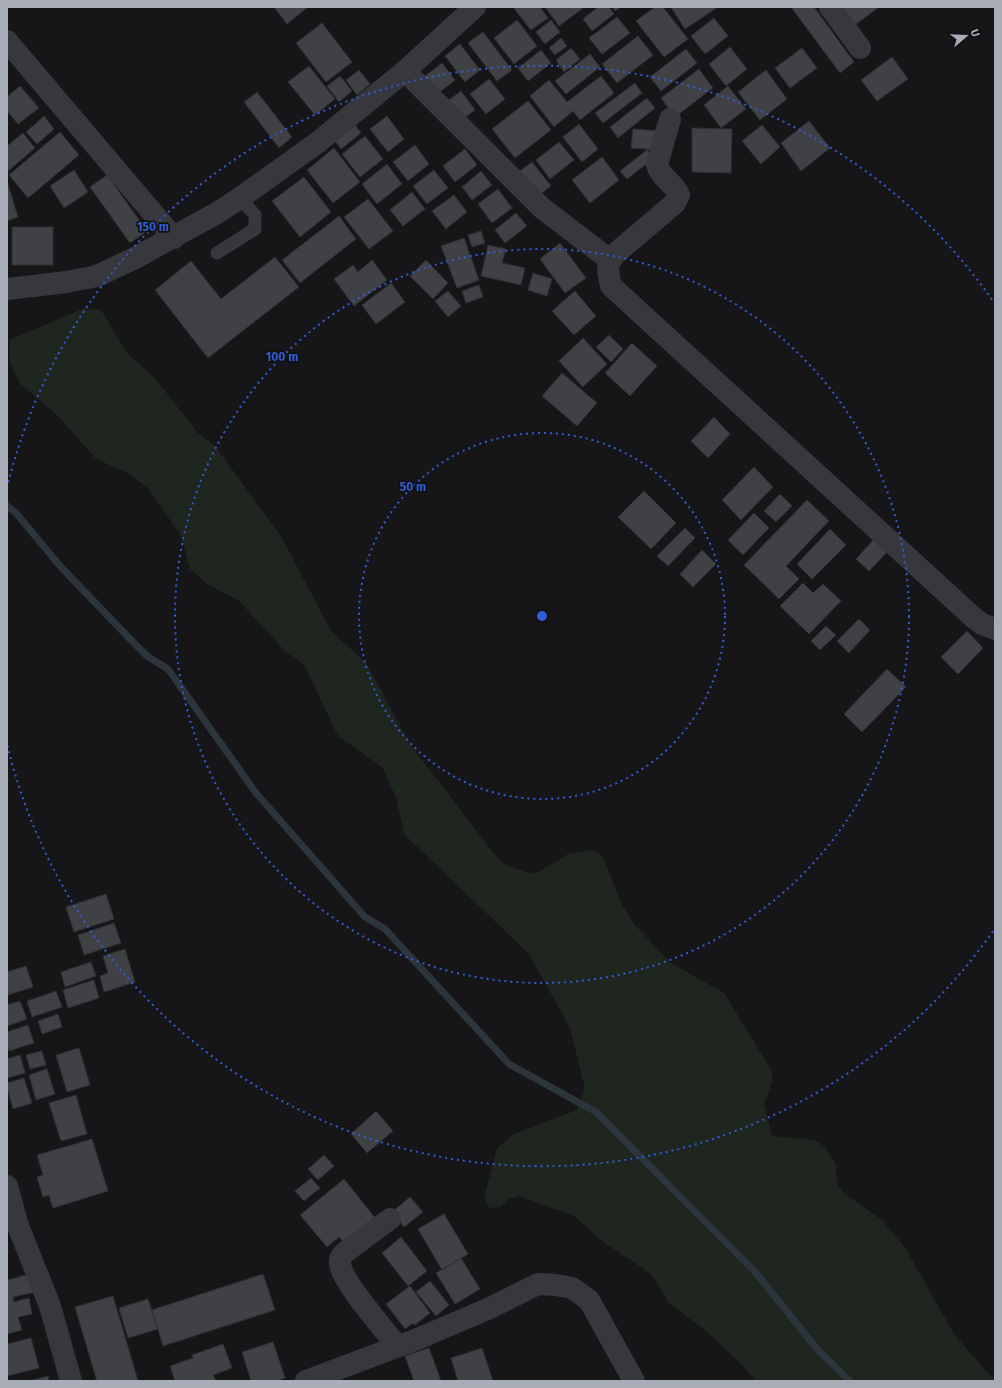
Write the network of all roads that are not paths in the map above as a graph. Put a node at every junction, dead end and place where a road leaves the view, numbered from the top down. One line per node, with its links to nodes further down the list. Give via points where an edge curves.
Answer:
1 (475, 7): 5 (street)
2 (830, 7): 4 (street)
3 (7, 41): 8 (street)
4 (860, 48)
5 (405, 72): 7 (street, via 317,143); 10 (street, via 542,208)
6 (670, 119): 10 (street, via 657,165 658,170 679,195 675,204)
7 (240, 198): 8 (street); 9 (lane, via 255,215 255,229)
8 (174, 238): 11 (street, via 97,276)
9 (217, 253)
10 (610, 260): 12 (street, via 608,269 611,286 974,618)
11 (7, 290)
12 (995, 629)
13 (7, 1186): 14 (street)
14 (11, 1215): 17 (street, via 18,1226 50,1306)
15 (390, 1219): 16 (street, via 344,1253 340,1262 343,1274 359,1299)
16 (397, 1346): 18 (street); 19 (street, via 490,1308 538,1284 556,1285 572,1288 589,1300)
17 (71, 1381)
18 (306, 1381)
19 (634, 1381)

